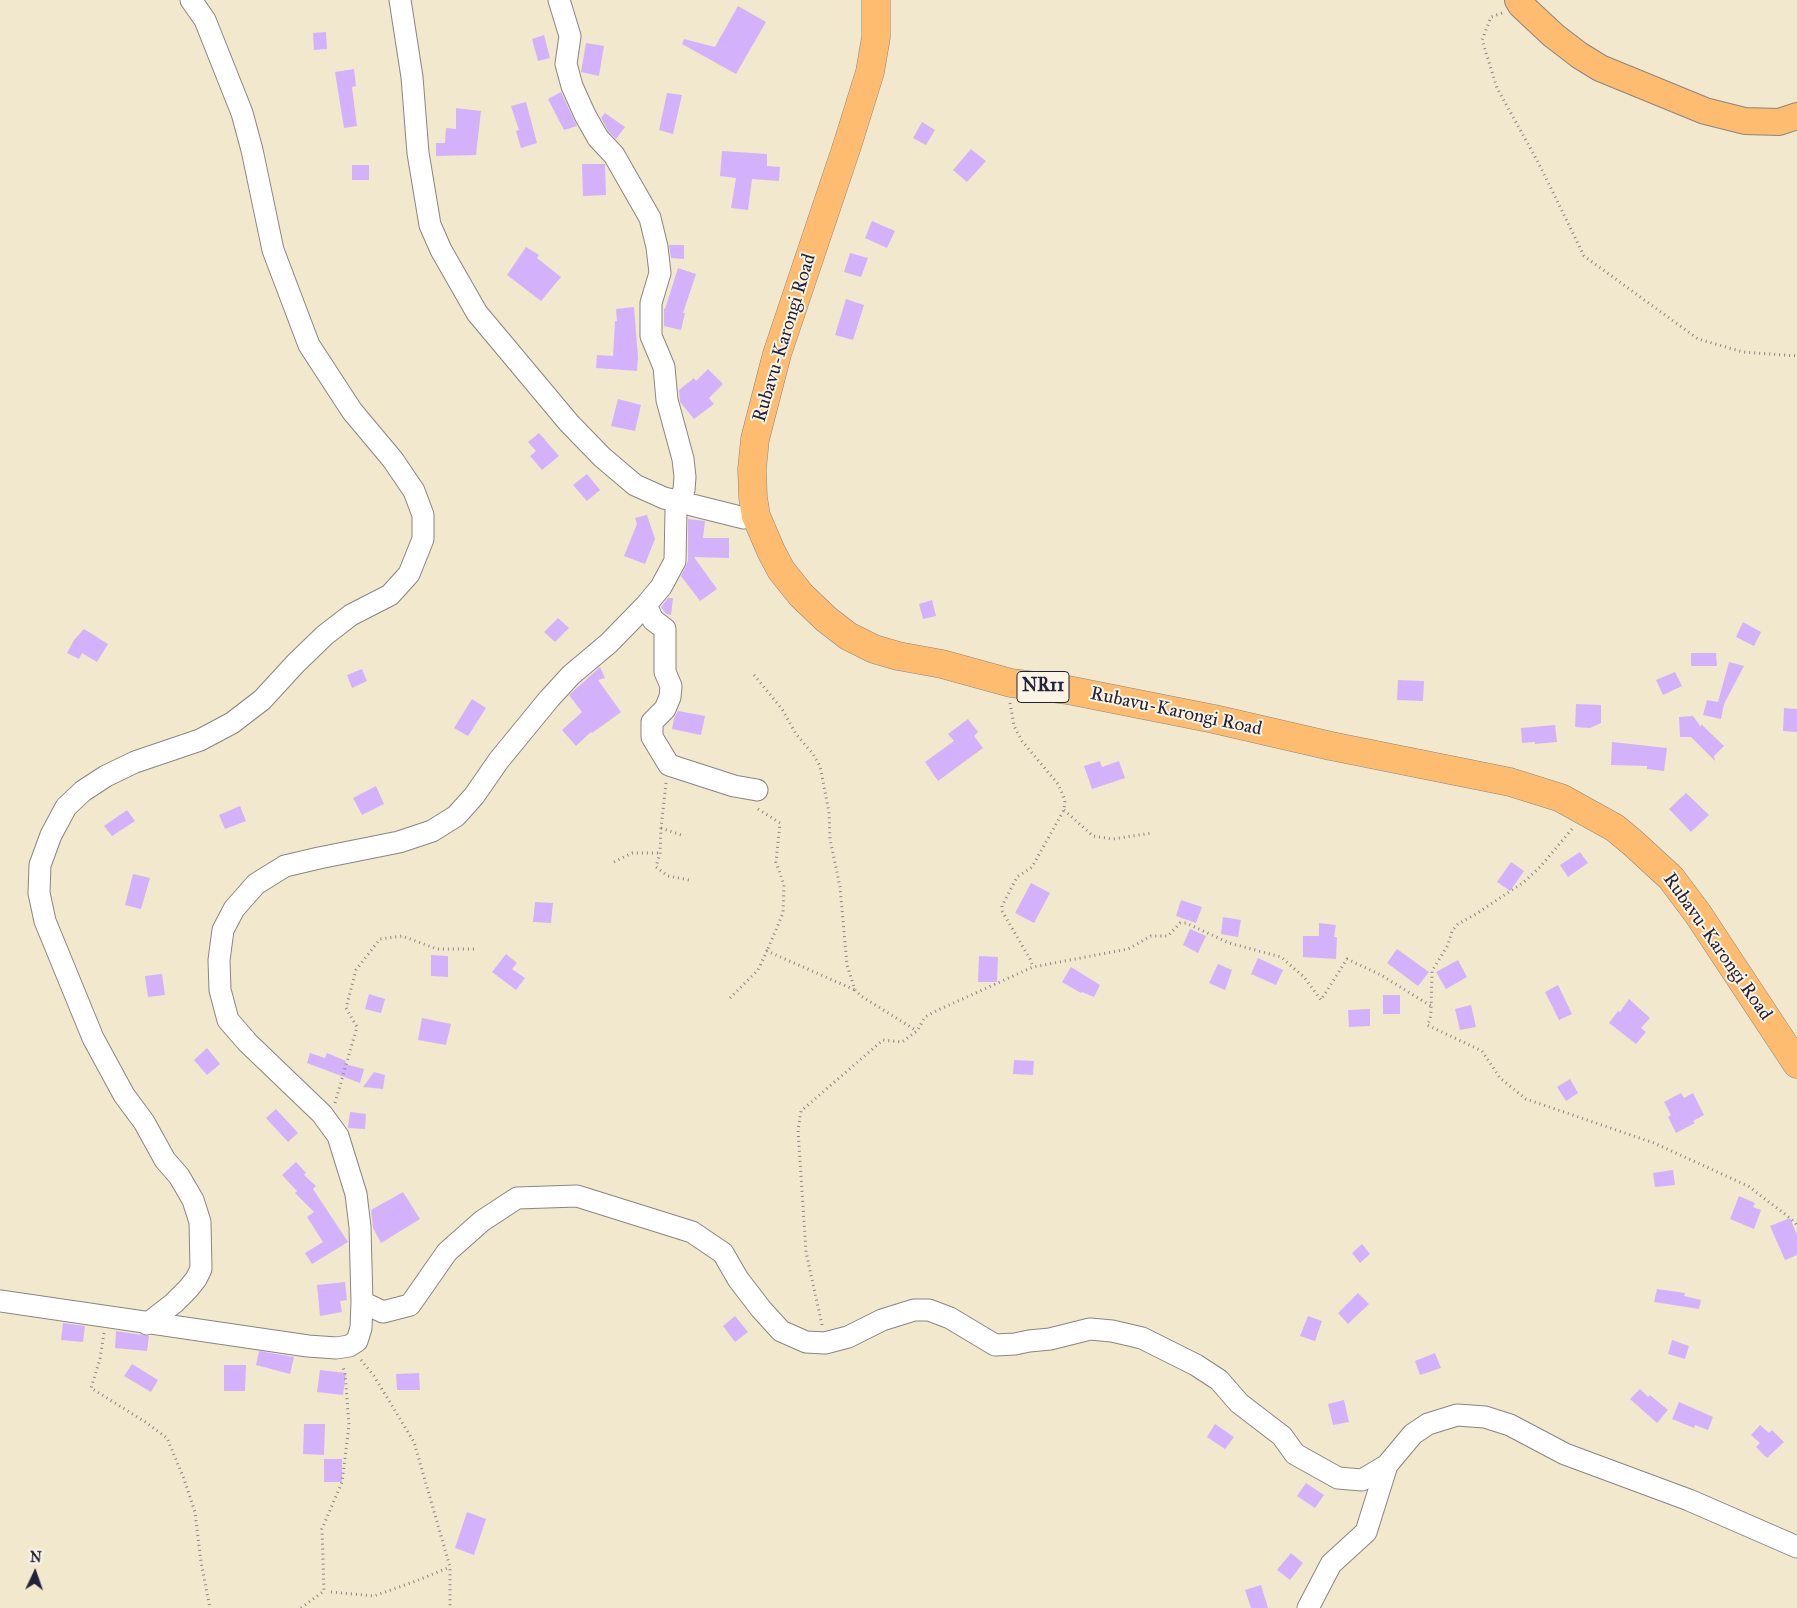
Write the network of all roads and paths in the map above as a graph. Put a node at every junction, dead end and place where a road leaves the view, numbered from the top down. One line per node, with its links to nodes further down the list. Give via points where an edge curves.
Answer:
1 (191, 0): 36 (street, via 205,20 242,113 273,250 309,345 352,411 414,491 423,516 423,539 409,574 390,595 325,634 262,700 232,723 200,740 135,762 84,791 66,807 40,865 39,893 45,921 93,1038 124,1095 193,1200 200,1222 201,1269 196,1280)
2 (400, 0): 8 (street, via 430,225 457,280 477,312 569,423 602,457 635,485)
3 (560, 0): 8 (street, via 570,36 566,64 572,86 598,138 614,155 650,218 657,247 660,272 651,303 651,336 664,367 666,400 683,459 684,490)
4 (876, 0): 9 (highway, Rubavu-Karongi Road / NR11, via 876,37 870,72 762,408 752,469)
5 (1520, 3): 6 (main road, via 1553,35 1600,68 1705,111 1745,121 1779,122); 7 (path, via 1491,17 1482,40 1497,88 1584,256 1698,339 1744,352)
6 (1797, 116)
7 (1797, 356)
8 (679, 501): 9 (street, via 744,518); 10 (street, via 675,561 661,587)
9 (756, 516): 12 (highway, Rubavu-Karongi Road / NR11, via 781,570 801,595 848,636 890,654)
10 (646, 605): 13 (street, via 652,620 665,630 665,672 671,686 670,697 665,709 652,722 652,737); 31 (street, via 554,693 456,816 432,831 399,842 285,866 256,884 234,909 223,930 219,960 220,990 228,1020 322,1114)
11 (754, 675): 26 (path, via 782,709 820,766 840,887 847,965)
12 (1011, 683): 15 (path, via 1009,706 1014,726 1058,784 1065,800); 16 (highway, Rubavu-Karongi Road / NR11, via 1144,704 1510,782 1560,798)
13 (668, 765): 14 (street); 17 (path)
14 (757, 790): 24 (path, via 751,804 780,823 776,862 784,885 783,913)
15 (1064, 810): 18 (path, via 1092,836 1113,839); 25 (path, via 1032,868 1017,876 1002,906)
16 (1586, 811): 28 (path, via 1524,882 1452,931 1448,945 1432,971); 30 (highway, Rubavu-Karongi Road / NR11, via 1615,828 1671,878)
17 (660, 828): 19 (path); 20 (path)
18 (1152, 833)
19 (681, 836)
20 (660, 853): 21 (path, via 632,853); 22 (path, via 656,867 668,876)
21 (614, 862)
22 (689, 880)
23 (475, 949): 31 (path, via 437,948 402,936 380,939 356,970 346,1008 357,1027 335,1103)
24 (767, 951): 26 (path); 27 (path, via 758,970)
25 (1033, 967): 28 (path, via 1128,949 1151,936 1168,936 1180,923 1229,943 1281,956 1304,977 1321,1000 1347,959 1381,975); 29 (path, via 925,1018)
26 (855, 990): 29 (path)
27 (730, 998)
28 (1431, 1006): 32 (path, via 1427,1025 1482,1051 1500,1078 1526,1098 1654,1143 1748,1186)
29 (917, 1031): 37 (path, via 902,1042 883,1040 802,1111 798,1130 806,1252)
30 (1797, 1064)
31 (338, 1136): 34 (street, via 356,1194)
32 (1797, 1226)
33 (0, 1301): 35 (street)
34 (362, 1302): 37 (street, via 383,1312 410,1305 447,1252 482,1221 517,1198 577,1196 692,1232 723,1253 744,1287 781,1331 806,1342); 38 (street, via 357,1341)
35 (107, 1317): 36 (street); 43 (path, via 100,1359 90,1388 167,1438 195,1512)
36 (147, 1324): 38 (street, via 308,1346)
37 (825, 1343): 39 (street, via 914,1310 929,1310 950,1318 995,1344 1050,1339 1090,1329 1112,1331 1142,1338 1196,1365 1219,1380 1239,1403 1282,1436 1295,1454 1338,1478 1362,1480)
38 (343, 1347): 41 (path, via 374,1376 414,1442); 44 (path, via 349,1425 342,1482 322,1529 324,1591)
39 (1387, 1464): 40 (street, via 1413,1434 1428,1424 1457,1415 1485,1416 1510,1425 1565,1454 1688,1500); 46 (street, via 1366,1532 1331,1564)
40 (1797, 1547)
41 (450, 1567): 42 (path, via 374,1596); 45 (path)
42 (331, 1592)
43 (210, 1608)
44 (301, 1608)
45 (450, 1608)
46 (1308, 1608)

